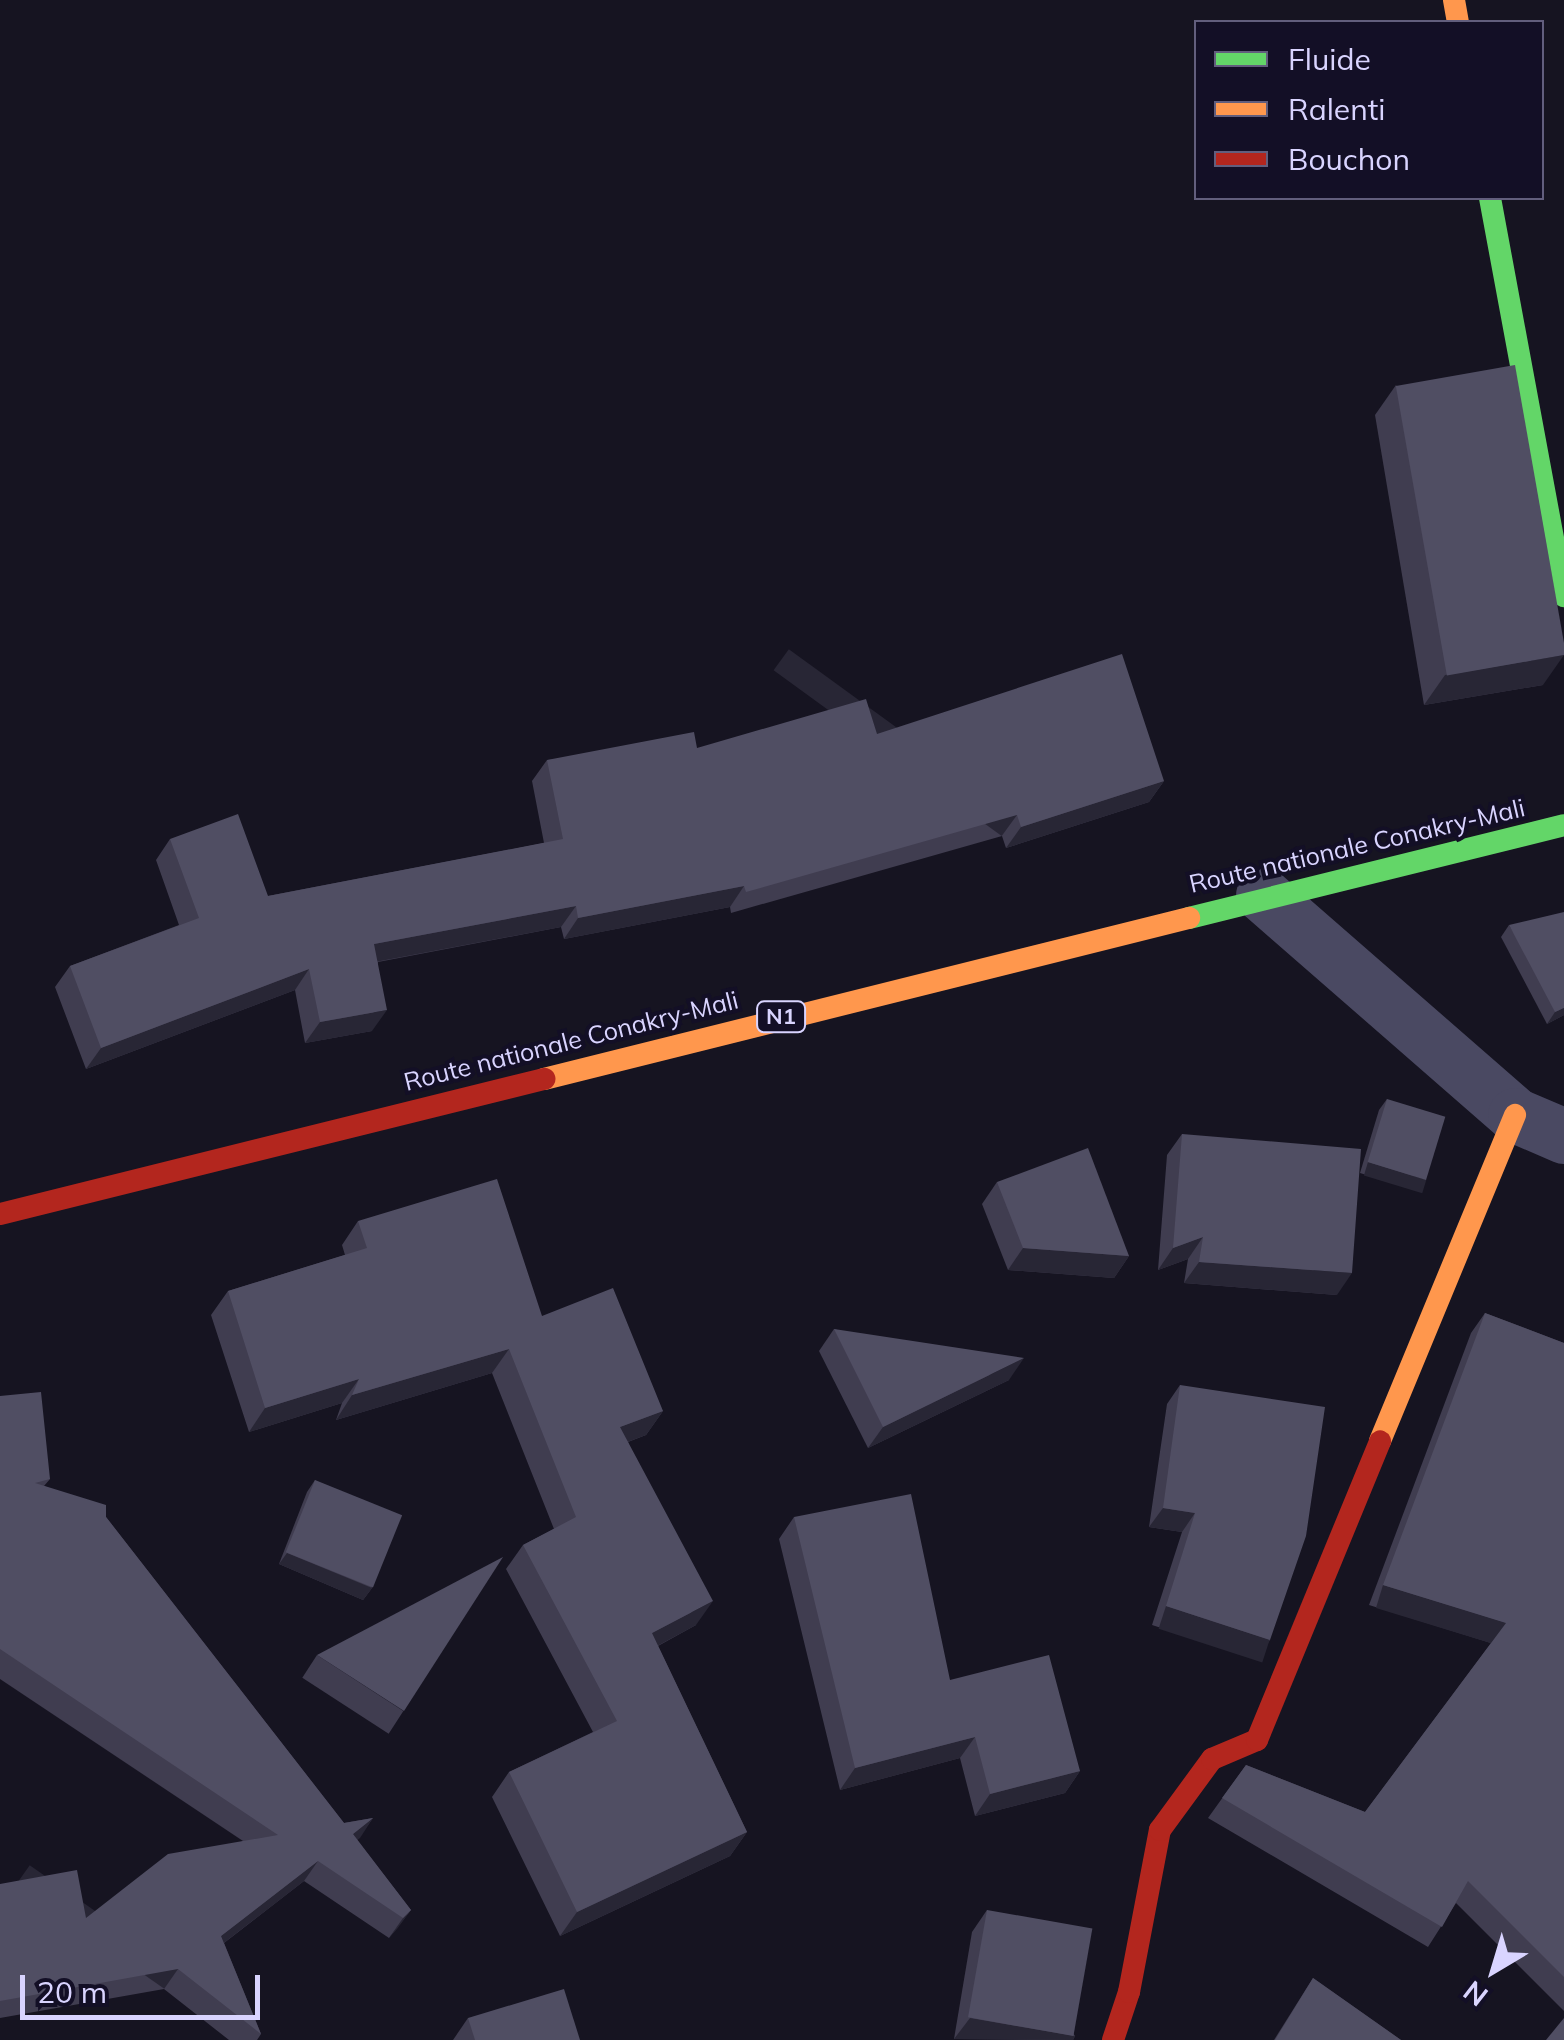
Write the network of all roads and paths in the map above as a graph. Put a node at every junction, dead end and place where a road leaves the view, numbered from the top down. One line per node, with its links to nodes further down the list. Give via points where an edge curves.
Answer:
1 (1490, 200): 2 (main road)
2 (1564, 596)
3 (1564, 825): 4 (main road, Route nationale Conakry-Mali / N1)
4 (1264, 895): 5 (street); 7 (main road, Route nationale Conakry-Mali / N1)
5 (1514, 1115): 6 (street); 8 (main road, via 1256,1740 1212,1759 1160,1830 1129,1992)
6 (1564, 1136)
7 (0, 1214)
8 (1113, 2040)

